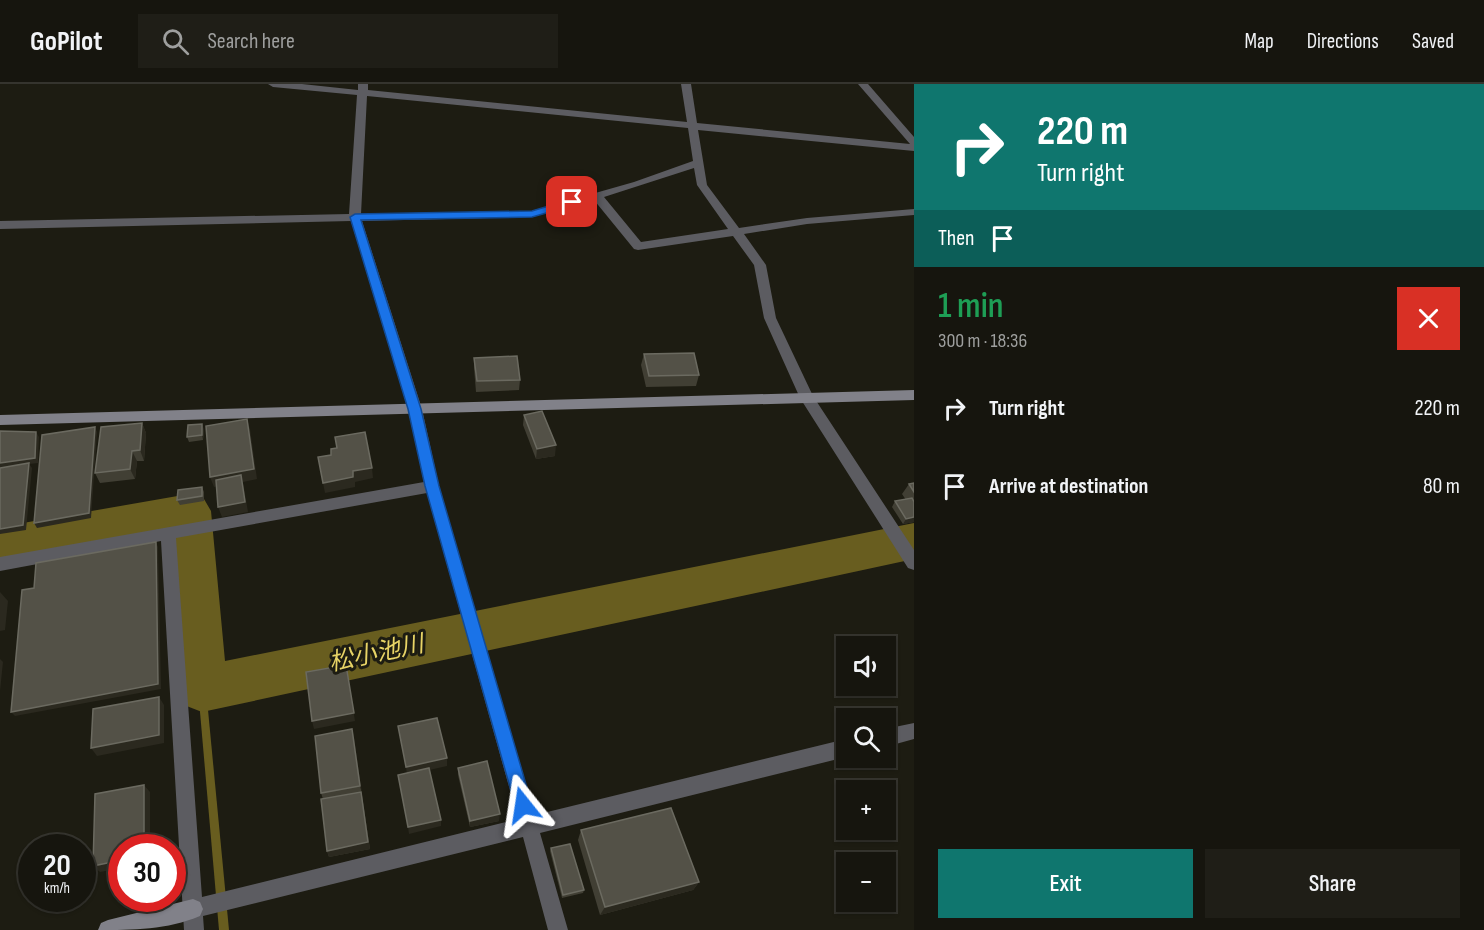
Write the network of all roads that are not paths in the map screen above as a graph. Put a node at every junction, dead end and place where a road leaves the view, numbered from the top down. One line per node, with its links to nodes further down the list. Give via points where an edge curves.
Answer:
1 (273, 84): 4 (street)
2 (686, 84): 5 (street)
3 (863, 84): 6 (street)
4 (362, 88): 5 (street); 10 (street)
5 (692, 127): 6 (street); 7 (street)
6 (914, 145)
7 (697, 163): 8 (street); 12 (street, via 702,185 712,202)
8 (597, 195): 10 (street, via 532,214); 12 (street, via 638,246)
9 (914, 212): 12 (street)
10 (355, 217): 11 (street); 15 (street)
11 (0, 225)
12 (737, 231): 14 (street, via 760,265 770,318)
13 (914, 395): 14 (street)
14 (807, 398): 15 (street); 19 (street)
15 (414, 409): 16 (street); 17 (street)
16 (0, 420)
17 (432, 486): 18 (street); 24 (street)
18 (169, 533): 20 (street); 25 (street)
19 (914, 563)
20 (0, 564)
21 (914, 731): 22 (street)
22 (896, 735)
23 (836, 750): 24 (street)
24 (529, 826): 25 (street); 28 (street)
25 (193, 909): 26 (street); 27 (street)
26 (108, 930)
27 (194, 930)
28 (558, 930)

